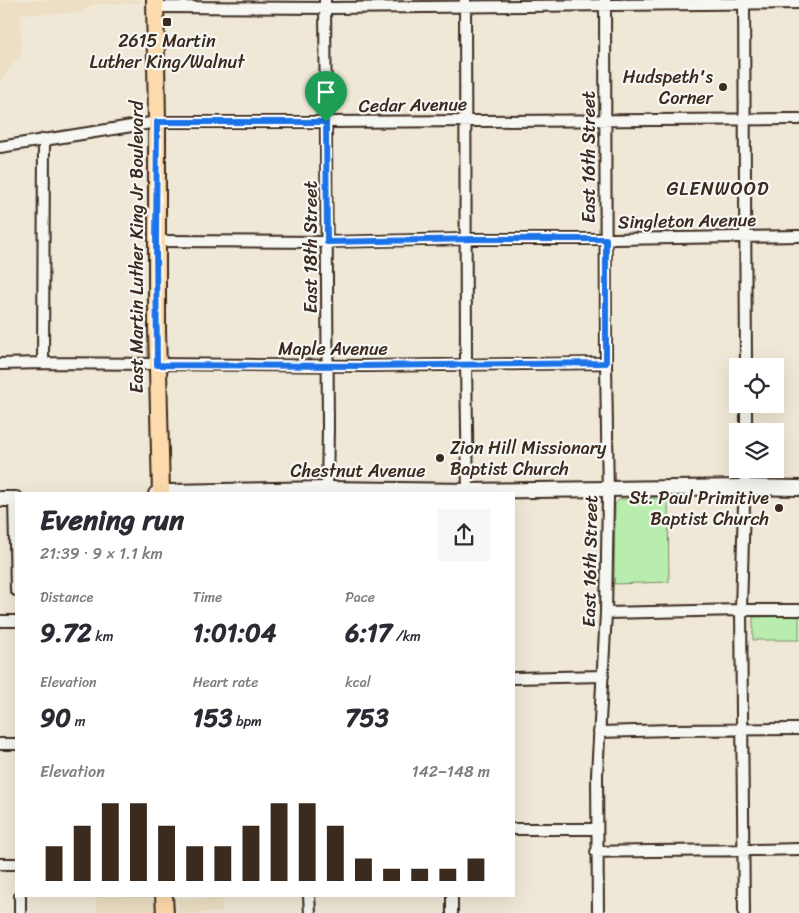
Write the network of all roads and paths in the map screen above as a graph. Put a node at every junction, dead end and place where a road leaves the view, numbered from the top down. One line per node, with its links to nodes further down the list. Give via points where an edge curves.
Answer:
1 (605, 2): 2 (street); 3 (street); 8 (street, East 16th Street)
2 (744, 2): 6 (street); 9 (street)
3 (465, 3): 5 (street); 10 (street)
4 (155, 4): 5 (street); 11 (main road, East Martin Luther King Jr Boulevard)
5 (326, 4): 12 (street, East 18th Street)
6 (799, 4)
7 (799, 119): 9 (street, Cedar Avenue)
8 (606, 120): 9 (street, Cedar Avenue); 10 (street, Cedar Avenue); 18 (street, East 16th Street)
9 (745, 120): 16 (street)
10 (466, 121): 12 (street, Cedar Avenue); 17 (street)
11 (157, 122): 12 (street, Cedar Avenue); 13 (street, Cedar Avenue); 19 (main road, East Martin Luther King Jr Boulevard)
12 (326, 122): 20 (street, East 18th Street)
13 (44, 139): 14 (street, Cedar Avenue); 22 (street)
14 (0, 147)
15 (799, 236): 16 (street, Singleton Avenue)
16 (745, 237): 18 (street, Singleton Avenue); 21 (street)
17 (466, 239): 18 (street, Singleton Avenue); 20 (street, Singleton Avenue); 26 (street)
18 (606, 239): 23 (street, East 16th Street)
19 (156, 241): 20 (street, Singleton Avenue); 25 (main road, East Martin Luther King Jr Boulevard)
20 (327, 242): 27 (street, East 18th Street)
21 (746, 358)
22 (43, 363): 24 (street, Maple Avenue); 25 (street, Maple Avenue)
23 (606, 363): 26 (street, Maple Avenue); 31 (street, East 16th Street)
24 (0, 364)
25 (157, 365): 27 (street, Maple Avenue); 32 (main road, East Martin Luther King Jr Boulevard)
26 (466, 365): 27 (street, Maple Avenue); 35 (street)
27 (328, 366): 34 (street, East 18th Street)
28 (744, 478): 29 (street)
29 (744, 487): 30 (main road, Chestnut Avenue); 31 (main road, Chestnut Avenue); 38 (street)
30 (799, 488)
31 (608, 489): 35 (main road, Chestnut Avenue); 40 (street, East 16th Street)
32 (161, 492)
33 (173, 492): 34 (main road, Chestnut Avenue)
34 (327, 492): 35 (main road, Chestnut Avenue)
35 (468, 492)
36 (10, 499): 37 (street)
37 (15, 575)
38 (741, 610): 39 (street); 40 (street); 45 (street)
39 (799, 610)
40 (606, 613): 43 (street, East 16th Street)
41 (0, 621): 42 (street)
42 (15, 621)
43 (603, 676): 44 (street); 47 (street, East 16th Street)
44 (515, 678)
45 (742, 729): 46 (street); 47 (street); 53 (street)
46 (799, 729)
47 (599, 732): 51 (street, East 16th Street)
48 (0, 744): 49 (street)
49 (15, 744)
50 (515, 829): 51 (street)
51 (597, 829): 54 (street, East 16th Street)
52 (799, 849): 53 (street)
53 (744, 851): 54 (street); 66 (street)
54 (596, 852): 65 (street, East 16th Street)
55 (0, 864): 56 (street)
56 (15, 864)
57 (20, 897): 61 (street)
58 (164, 897): 62 (main road)
59 (309, 897): 63 (street)
60 (452, 897): 64 (street)
61 (20, 913)
62 (165, 913)
63 (310, 913)
64 (452, 913)
65 (598, 913)
66 (744, 913)

